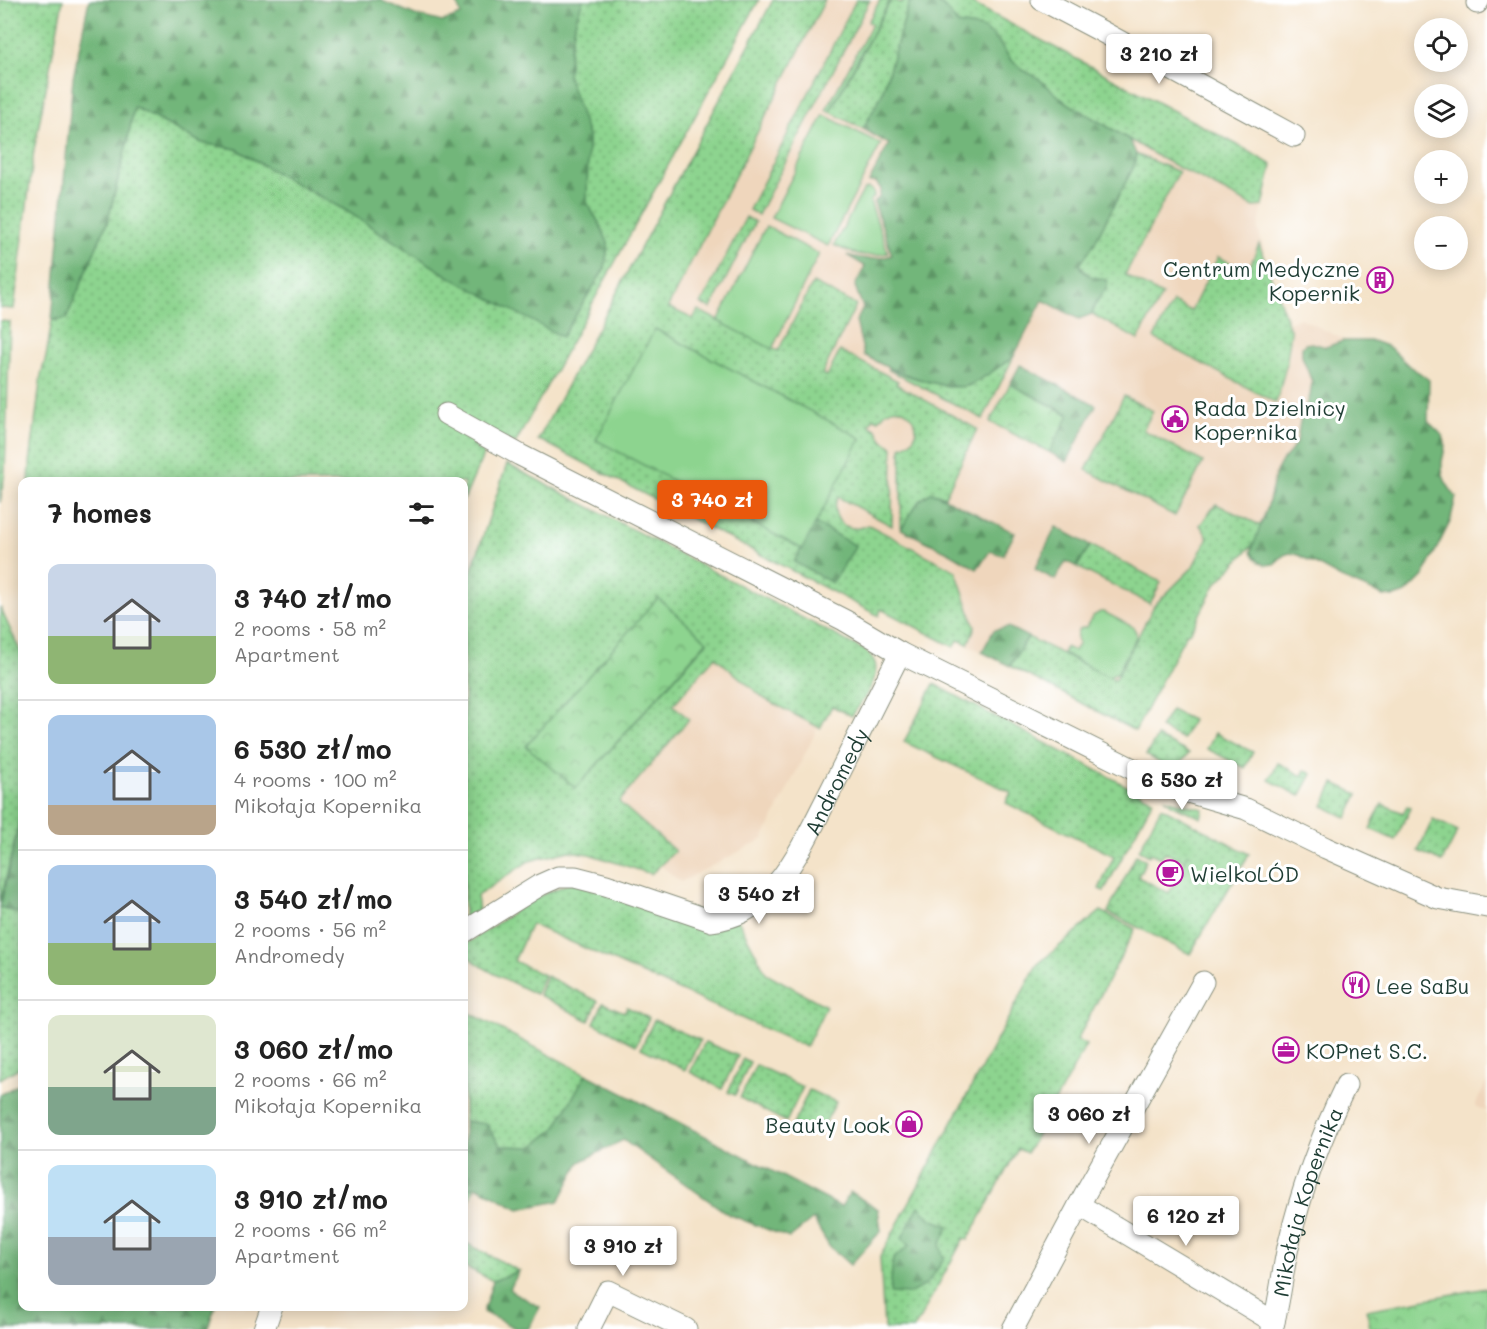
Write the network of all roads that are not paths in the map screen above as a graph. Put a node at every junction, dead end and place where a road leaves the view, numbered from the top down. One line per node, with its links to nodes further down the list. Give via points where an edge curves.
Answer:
1 (1042, 0): 2 (street)
2 (1294, 136)
3 (446, 414): 4 (street, via 844,620)
4 (900, 653): 5 (street, via 1167,786 1246,809 1438,898); 6 (street, Andromedy, via 789,868 751,908 731,918 712,921 606,885 576,877 558,878)
5 (1487, 907)
6 (468, 930)
7 (1203, 981): 9 (street)
8 (1346, 1085): 11 (street, Mikołaja Kopernika, via 1327,1124 1299,1205)
9 (1078, 1205): 11 (street, Mikołaja Kopernika); 15 (street)
10 (270, 1311): 12 (street)
11 (1273, 1325)
12 (264, 1329)
13 (589, 1329): 14 (street, via 608,1292)
14 (686, 1329)
15 (1013, 1329)

